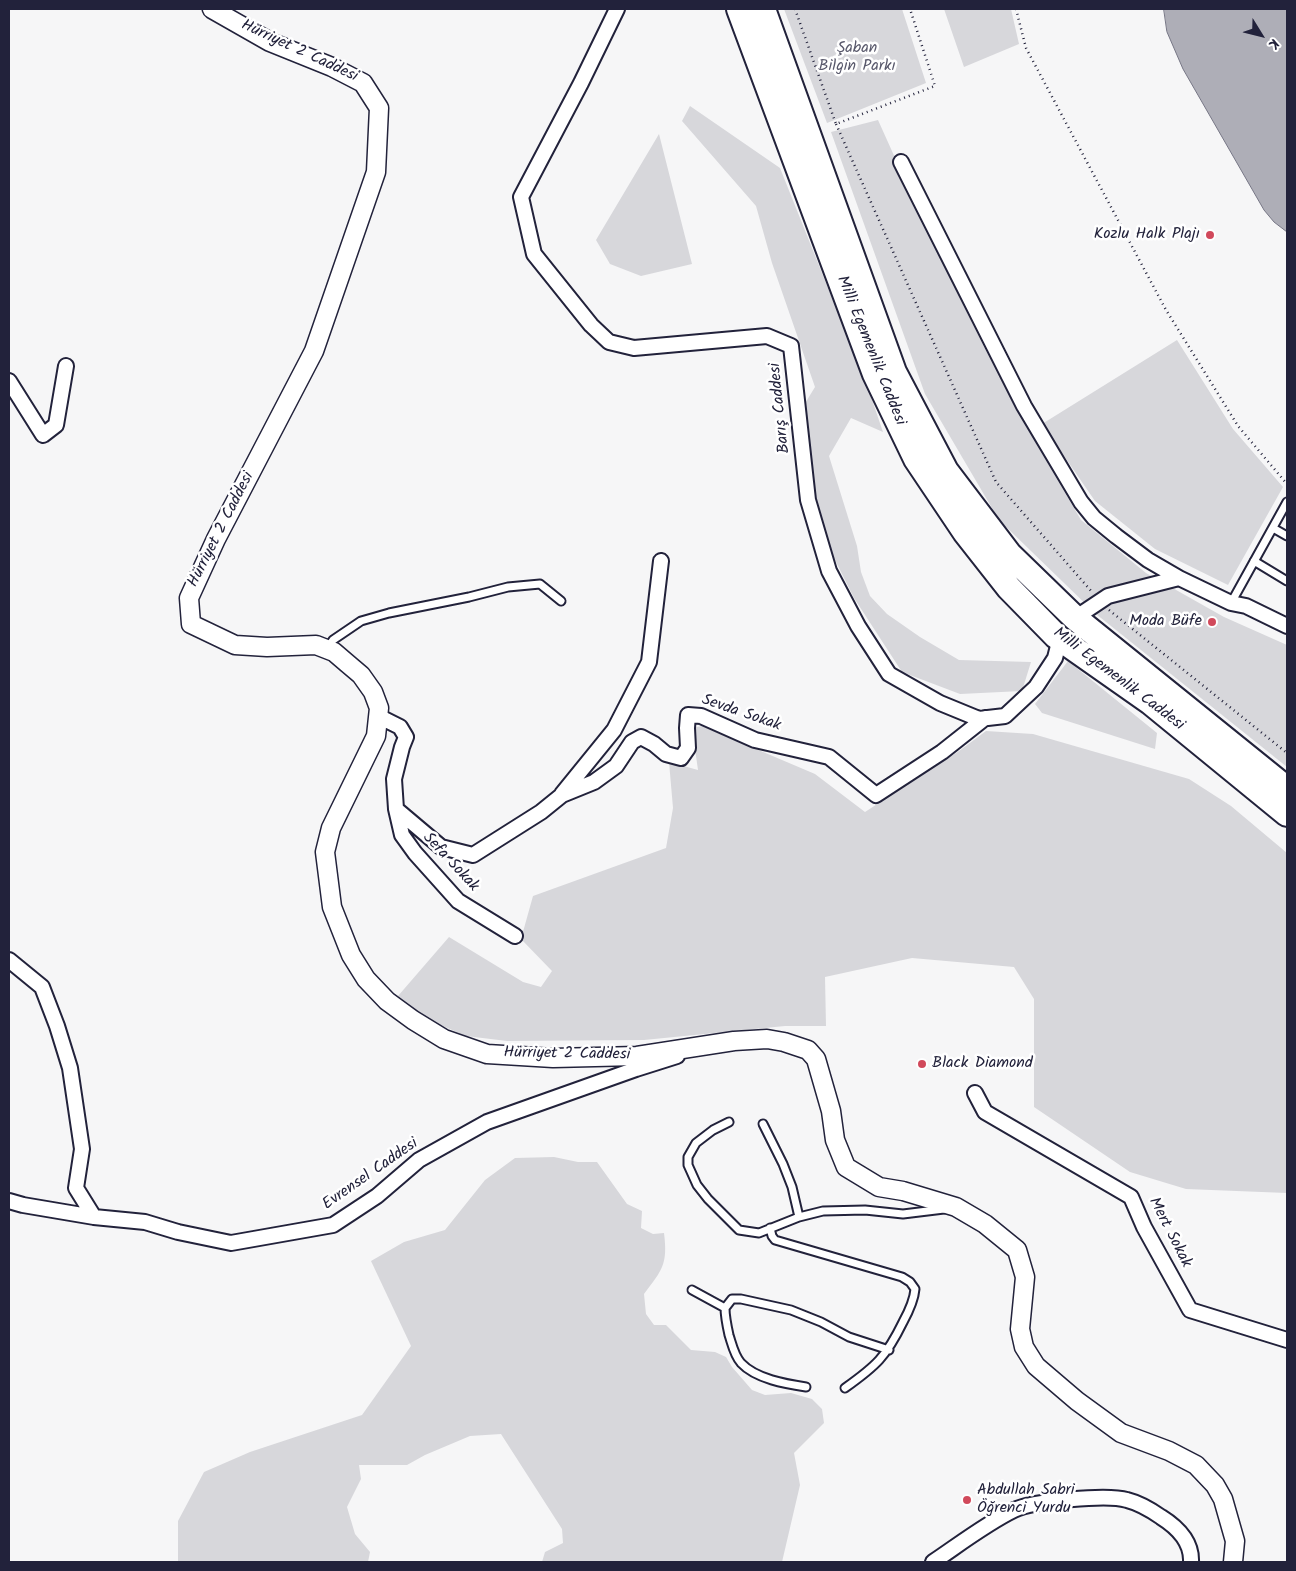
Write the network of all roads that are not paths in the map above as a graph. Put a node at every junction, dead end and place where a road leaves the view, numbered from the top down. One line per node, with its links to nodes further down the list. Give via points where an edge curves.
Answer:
1 (212, 9): 20 (street, Hürriyet 2 Caddesi, via 270,42 363,82 378,108 376,172 314,350 188,598 191,624 235,644 267,647 316,645)
2 (617, 9): 22 (street, Barış Caddesi, via 521,196 534,254 591,325 609,342 634,348 768,336 792,346 808,500 829,571 845,603 889,674 940,703 979,719)
3 (739, 9): 19 (highway, Milli Egemenlik Caddesi, via 875,374 916,459 965,532 1009,588)
4 (763, 9): 17 (highway, Milli Egemenlik Caddesi, via 894,372 946,471 1010,554)
5 (901, 162): 13 (street, via 1024,406 1081,502 1116,536)
6 (66, 366): 7 (street, via 56,425 44,435)
7 (9, 381)
8 (1287, 502): 9 (lane)
9 (1273, 528): 10 (lane); 12 (lane)
10 (1287, 536)
11 (661, 561): 24 (street, via 648,662 614,730)
12 (1254, 562): 14 (lane); 16 (lane)
13 (1179, 578): 16 (street); 17 (street, via 1108,596)
14 (1287, 581)
15 (561, 601): 20 (lane, via 540,584 508,587 361,621 333,640)
16 (1231, 603): 18 (street, via 1246,606)
17 (1075, 618): 23 (highway, Milli Egemenlik Caddesi)
18 (1287, 626)
19 (1060, 638): 22 (street, Barış Caddesi, via 1055,658 1036,687 1005,716); 26 (highway, Milli Egemenlik Caddesi, via 1150,702)
20 (327, 650): 21 (street, Hürriyet 2 Caddesi, via 334,652 361,675 373,692 379,708)
21 (378, 716): 25 (street, Sefa Sokak, via 400,727 406,737 394,778); 29 (street, Hürriyet 2 Caddesi, via 376,736 331,828 325,852 332,907 351,955 366,979 388,1001 444,1039 487,1054 553,1058 637,1056)
22 (985, 718): 24 (street, Sevda Sokak, via 942,752 876,795 829,757 755,740 701,716 688,715 688,748 681,758 666,754 641,737 632,742 616,766 594,782)
23 (1287, 789)
24 (562, 794): 25 (street, Sevda Sokak, via 541,812 473,855 441,847)
25 (396, 809): 27 (street, Sefa Sokak, via 402,835 414,854 458,901)
26 (1287, 814)
27 (515, 936)
28 (9, 960): 35 (street, via 42,987 57,1026 70,1068 82,1149 76,1188)
29 (708, 1046): 34 (street, Hürriyet 2 Caddesi, via 767,1039 808,1050 816,1059 831,1111 835,1140 846,1167 879,1186); 35 (street, Evrensel Caddesi, via 487,1122 419,1160 377,1196 332,1225 231,1243 145,1222)
30 (976, 1093): 40 (street, Mert Sokak, via 985,1112 1131,1197 1190,1310)
31 (729, 1122): 37 (lane, via 696,1143 688,1156 688,1165 697,1185 739,1230 759,1233)
32 (763, 1124): 36 (lane, via 792,1187)
33 (9, 1201): 35 (street, Evrensel Caddesi)
34 (956, 1207): 36 (lane, via 902,1214 838,1210); 46 (street, Hürriyet 2 Caddesi, via 985,1224 1017,1250 1025,1277 1020,1329 1024,1348 1036,1366 1121,1433 1196,1465 1215,1484 1223,1500 1235,1541)
35 (94, 1217)
36 (799, 1217): 37 (lane)
37 (770, 1228): 41 (lane, via 776,1240 910,1282 915,1289 914,1298)
38 (692, 1290): 39 (lane)
39 (725, 1308): 41 (lane, via 732,1299 741,1298 791,1310 848,1337); 42 (lane, via 732,1346 741,1362 755,1373)
40 (1287, 1340)
41 (889, 1350): 43 (lane, via 872,1368)
42 (806, 1387)
43 (845, 1388)
44 (933, 1562): 45 (street, via 1015,1510 1105,1496 1127,1499 1165,1520 1186,1539)
45 (1192, 1562)
46 (1233, 1562)

